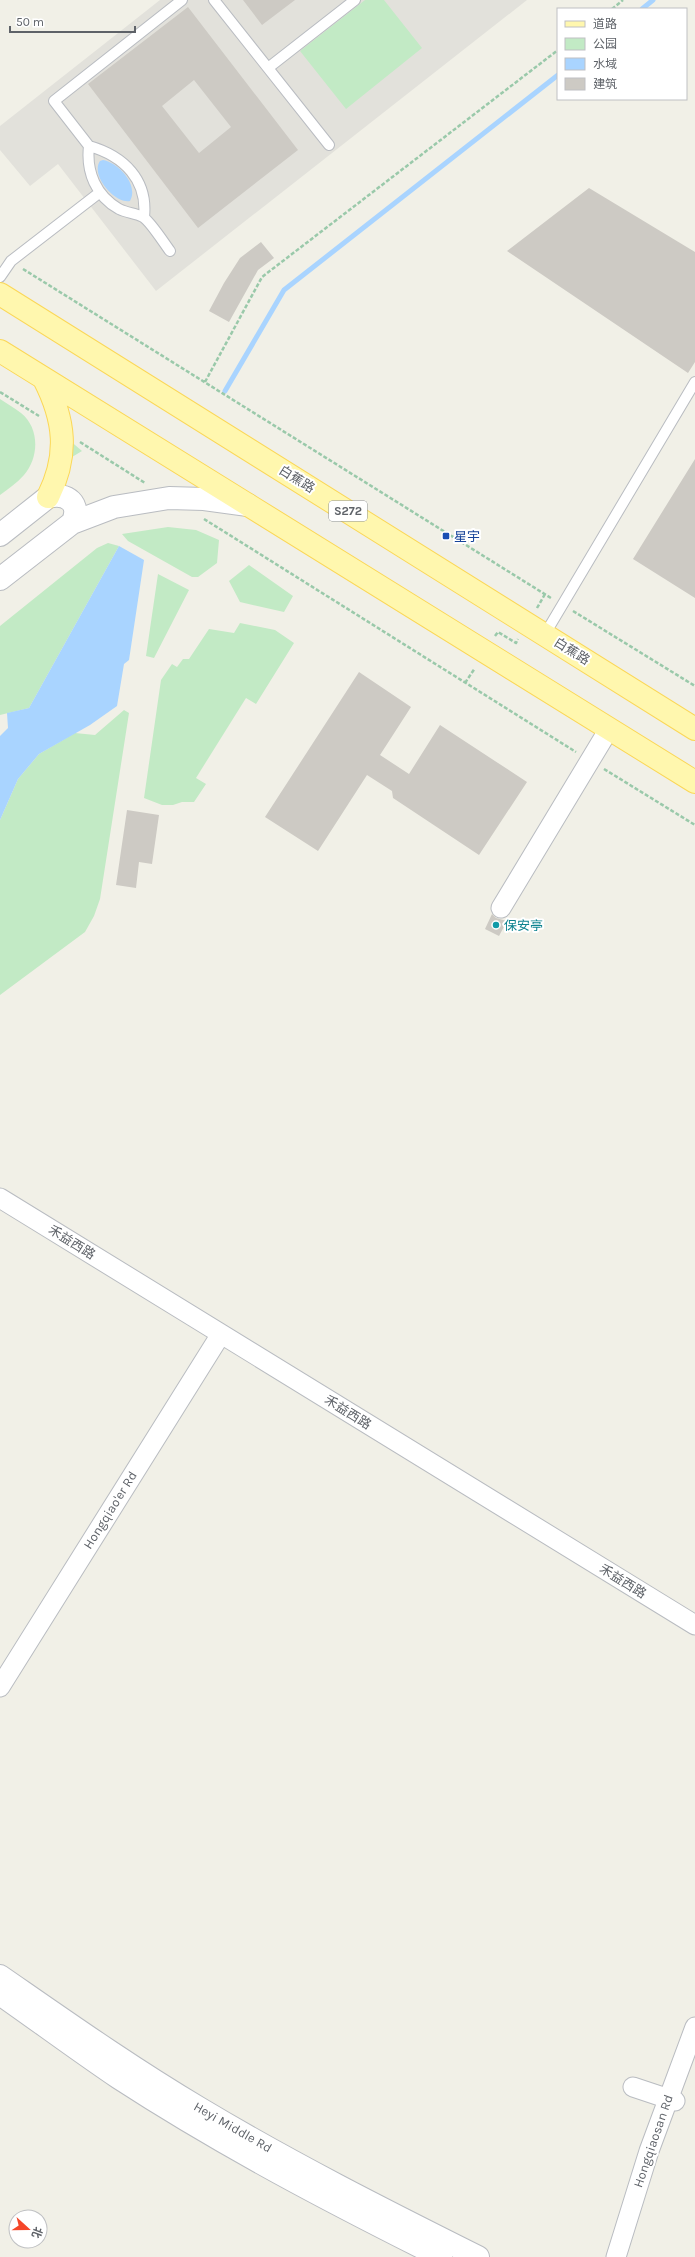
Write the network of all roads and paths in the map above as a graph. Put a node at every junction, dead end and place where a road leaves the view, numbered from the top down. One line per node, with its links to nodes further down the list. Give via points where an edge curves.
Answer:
1 (182, 0): 9 (lane, via 54,101)
2 (214, 0): 7 (lane)
3 (355, 0): 7 (lane)
4 (624, 0): 5 (path)
5 (613, 8)
6 (557, 51): 18 (path, via 262,277)
7 (268, 68): 8 (lane)
8 (329, 145)
9 (89, 146): 10 (lane, via 90,169); 11 (lane, via 123,161 132,170 144,194)
10 (99, 193): 11 (lane, via 120,209); 13 (lane)
11 (144, 217): 12 (lane)
12 (170, 251)
13 (11, 261): 14 (lane); 18 (path)
14 (0, 277)
15 (0, 294): 31 (main road, 白蕉路 / S272)
16 (0, 352): 17 (main road)
17 (44, 379): 21 (main road, via 51,393); 24 (main road)
18 (205, 382): 29 (path)
19 (695, 382): 30 (lane)
20 (0, 392): 21 (path)
21 (61, 430): 22 (main road, via 59,470); 23 (path)
22 (48, 497): 26 (street, via 60,495 72,500 76,512); 27 (street)
23 (169, 498): 24 (street, via 204,499); 26 (street, via 114,507)
24 (248, 505): 32 (main road)
25 (203, 519): 33 (path)
26 (72, 523): 28 (street)
27 (0, 535)
28 (0, 579)
29 (545, 594): 30 (path); 31 (path)
30 (562, 605): 31 (lane); 34 (path)
31 (536, 629): 32 (path, via 516,643 498,632); 36 (main road, 白蕉路 / S272)
32 (485, 652): 33 (path); 35 (main road)
33 (465, 683): 37 (path)
34 (695, 686)
35 (609, 729): 37 (street); 38 (main road)
36 (695, 729)
37 (590, 760): 39 (path); 40 (street)
38 (695, 782)
39 (695, 825)
40 (501, 908)
41 (0, 1198): 42 (street, 禾益西路)
42 (221, 1334): 43 (street, 禾益西路); 44 (street, Hongqiao'er Rd)
43 (695, 1625)
44 (0, 1687)
45 (0, 1976): 52 (street, Heyi Middle Rd, via 125,2062 198,2108 341,2188)
46 (0, 1994): 51 (street, Heyi Middle Rd, via 118,2077 192,2123 334,2203)
47 (695, 2026): 50 (street, Hongqiaosan Rd)
48 (695, 2046): 50 (street, Hongqiaosan Rd)
49 (633, 2087): 50 (street)
50 (671, 2100): 53 (street, Hongqiaosan Rd, via 649,2151); 54 (street, Hongqiaosan Rd)
51 (441, 2257)
52 (478, 2257)
53 (616, 2257)
54 (624, 2257)

